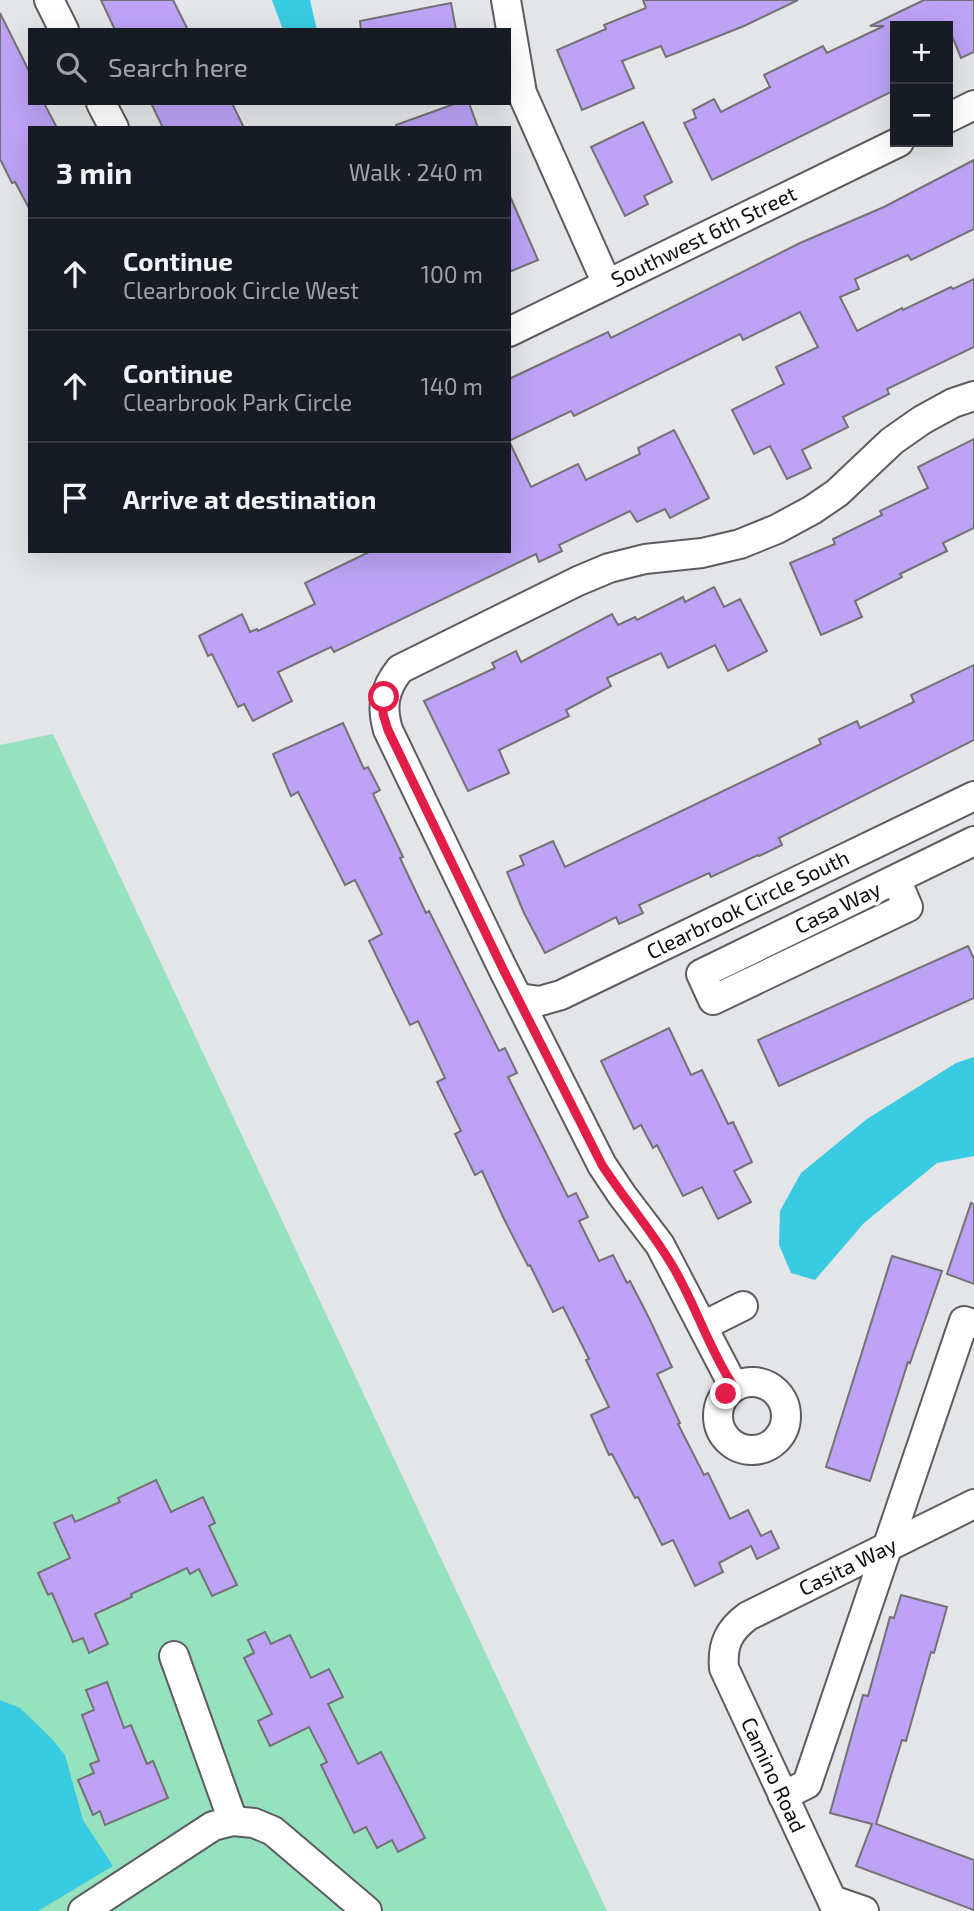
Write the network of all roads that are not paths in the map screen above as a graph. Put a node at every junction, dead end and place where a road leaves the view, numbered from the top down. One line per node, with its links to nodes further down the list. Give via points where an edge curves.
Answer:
1 (49, 0): 3 (street)
2 (506, 0): 4 (street)
3 (63, 28)
4 (511, 28)
5 (511, 29): 11 (street, via 522,93)
6 (103, 105): 9 (street)
7 (974, 105): 8 (street)
8 (953, 116)
9 (113, 126)
10 (890, 146): 11 (street, Southwest 6th Street)
11 (607, 284): 12 (street, Southwest 6th Street)
12 (511, 331)
13 (974, 396): 17 (street, via 922,420 892,441 837,493 777,529 740,544 609,568 400,669 390,682 383,714 388,730)
14 (974, 796): 17 (street, Clearbrook Circle South, via 561,995 540,1001)
15 (972, 846): 16 (street, Casa Way)
16 (701, 974)
17 (519, 998): 20 (street, via 602,1165 660,1245)
18 (743, 1306): 20 (street)
19 (974, 1324): 23 (street, via 964,1321)
20 (703, 1326): 21 (street)
21 (734, 1387)
22 (973, 1506): 23 (street, Casita Way)
23 (887, 1547): 24 (street, Casita Way, via 748,1616); 26 (street, via 807,1784)
24 (727, 1637): 26 (street, Camino Road, via 724,1668)
25 (174, 1656): 27 (street)
26 (783, 1796): 28 (street, Camino Road)
27 (233, 1821): 29 (street, via 213,1826); 30 (street, via 273,1831)
28 (834, 1905): 31 (street)
29 (83, 1911)
30 (367, 1911)
31 (864, 1911)

